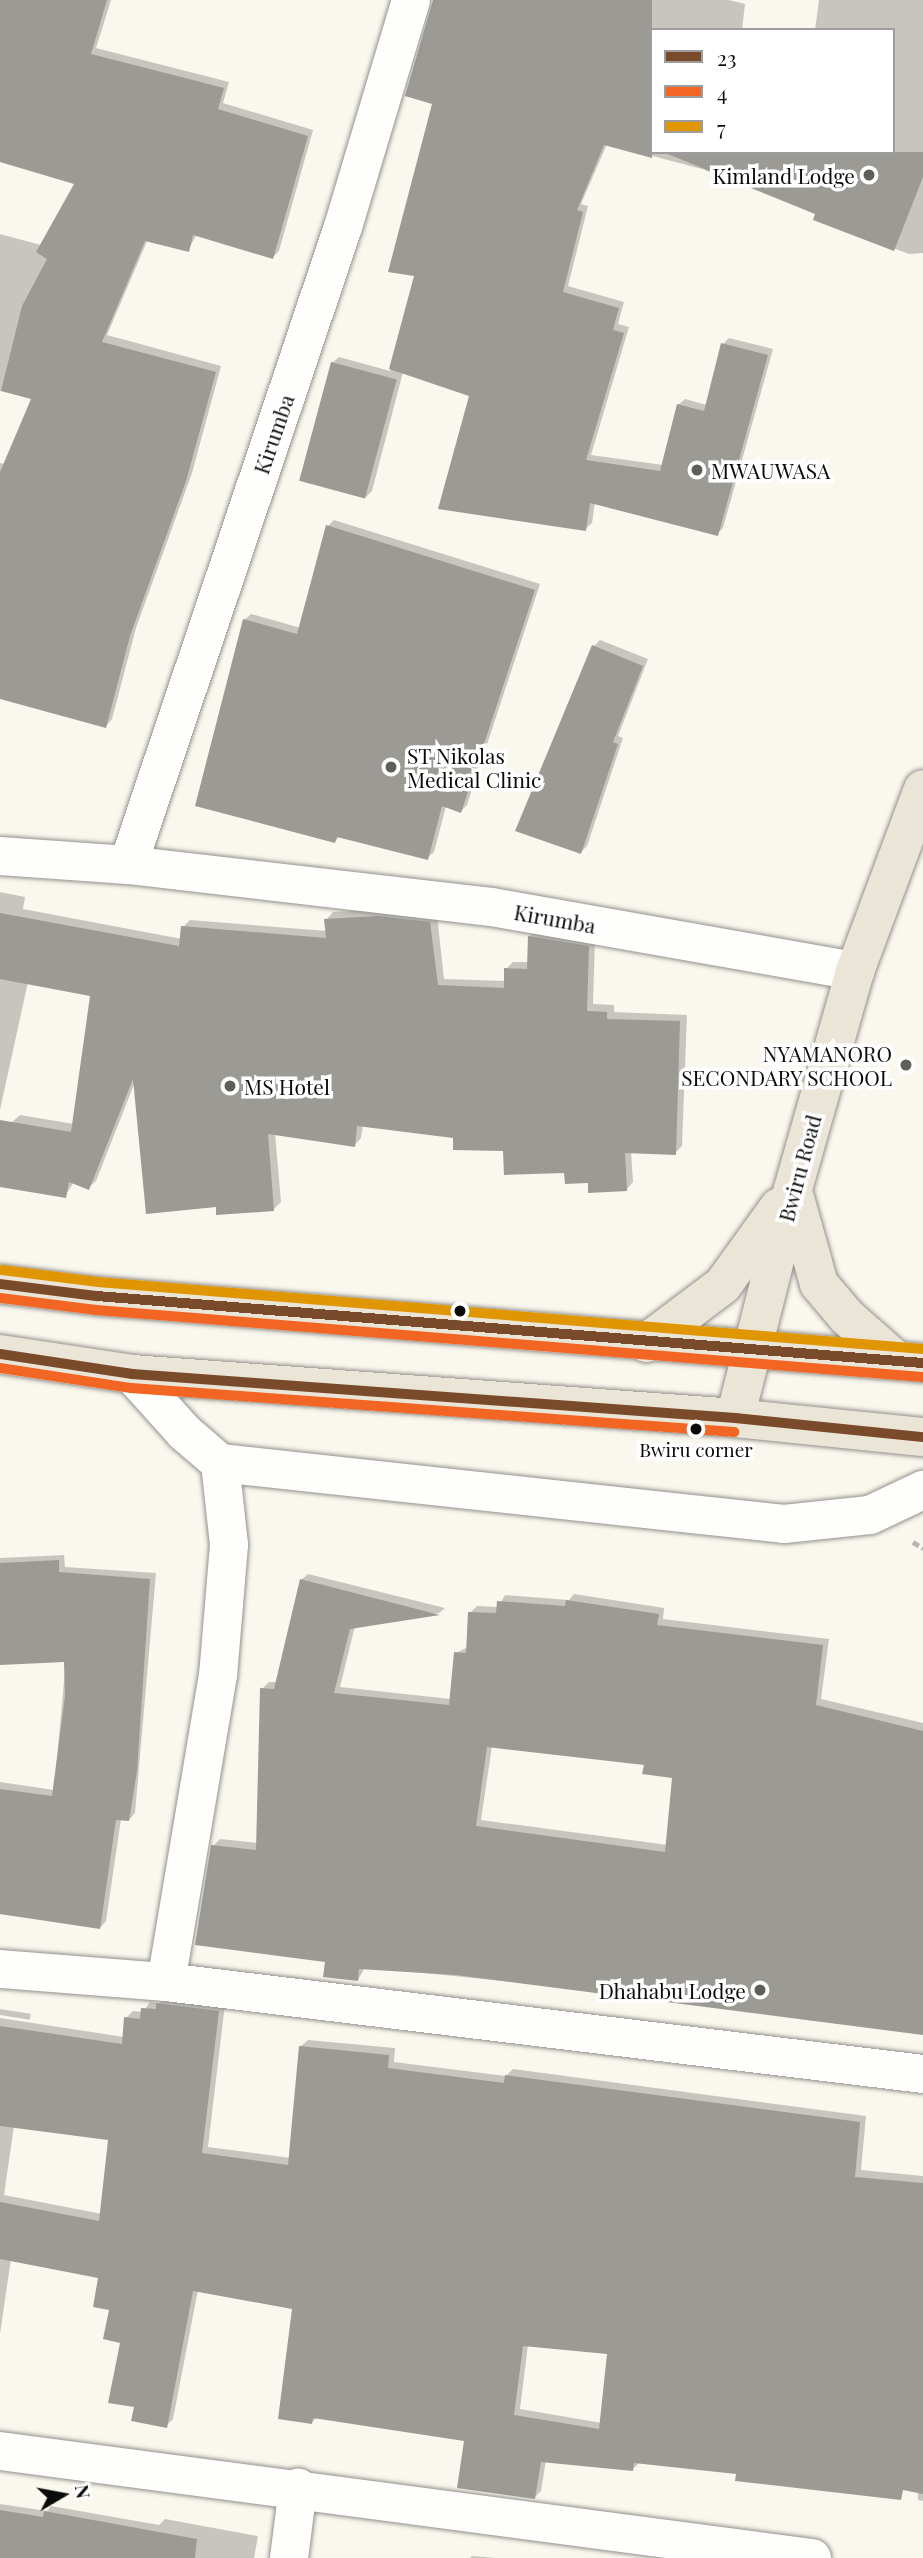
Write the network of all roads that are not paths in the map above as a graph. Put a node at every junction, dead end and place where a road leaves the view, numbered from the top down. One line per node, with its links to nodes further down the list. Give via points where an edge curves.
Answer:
1 (411, 0): 4 (street, Kirumba, via 343,227)
2 (923, 789): 5 (main road, Bwiru Road)
3 (0, 856): 4 (street, Kirumba)
4 (128, 865): 5 (street, Kirumba, via 492,907)
5 (855, 971): 6 (main road, Bwiru Road)
6 (793, 1189): 8 (main road, via 723,1285); 9 (main road, Bwiru Road); 11 (main road, via 819,1284 847,1317)
7 (0, 1284): 8 (main road)
8 (646, 1343): 9 (main road)
9 (751, 1349): 11 (main road); 13 (main road, Bwiru Road)
10 (0, 1354): 12 (main road)
11 (910, 1361)
12 (132, 1374): 13 (main road); 15 (street)
13 (735, 1418): 14 (main road)
14 (923, 1437)
15 (220, 1464): 16 (street, via 784,1524 870,1516); 18 (street, via 229,1545 218,1675)
16 (923, 1490)
17 (0, 1969): 18 (street)
18 (166, 1982): 19 (street)
19 (923, 2074)
20 (0, 2451): 21 (street)
21 (298, 2488): 22 (street); 23 (street)
22 (728, 2553): 24 (street)
23 (289, 2558)
24 (813, 2558)

